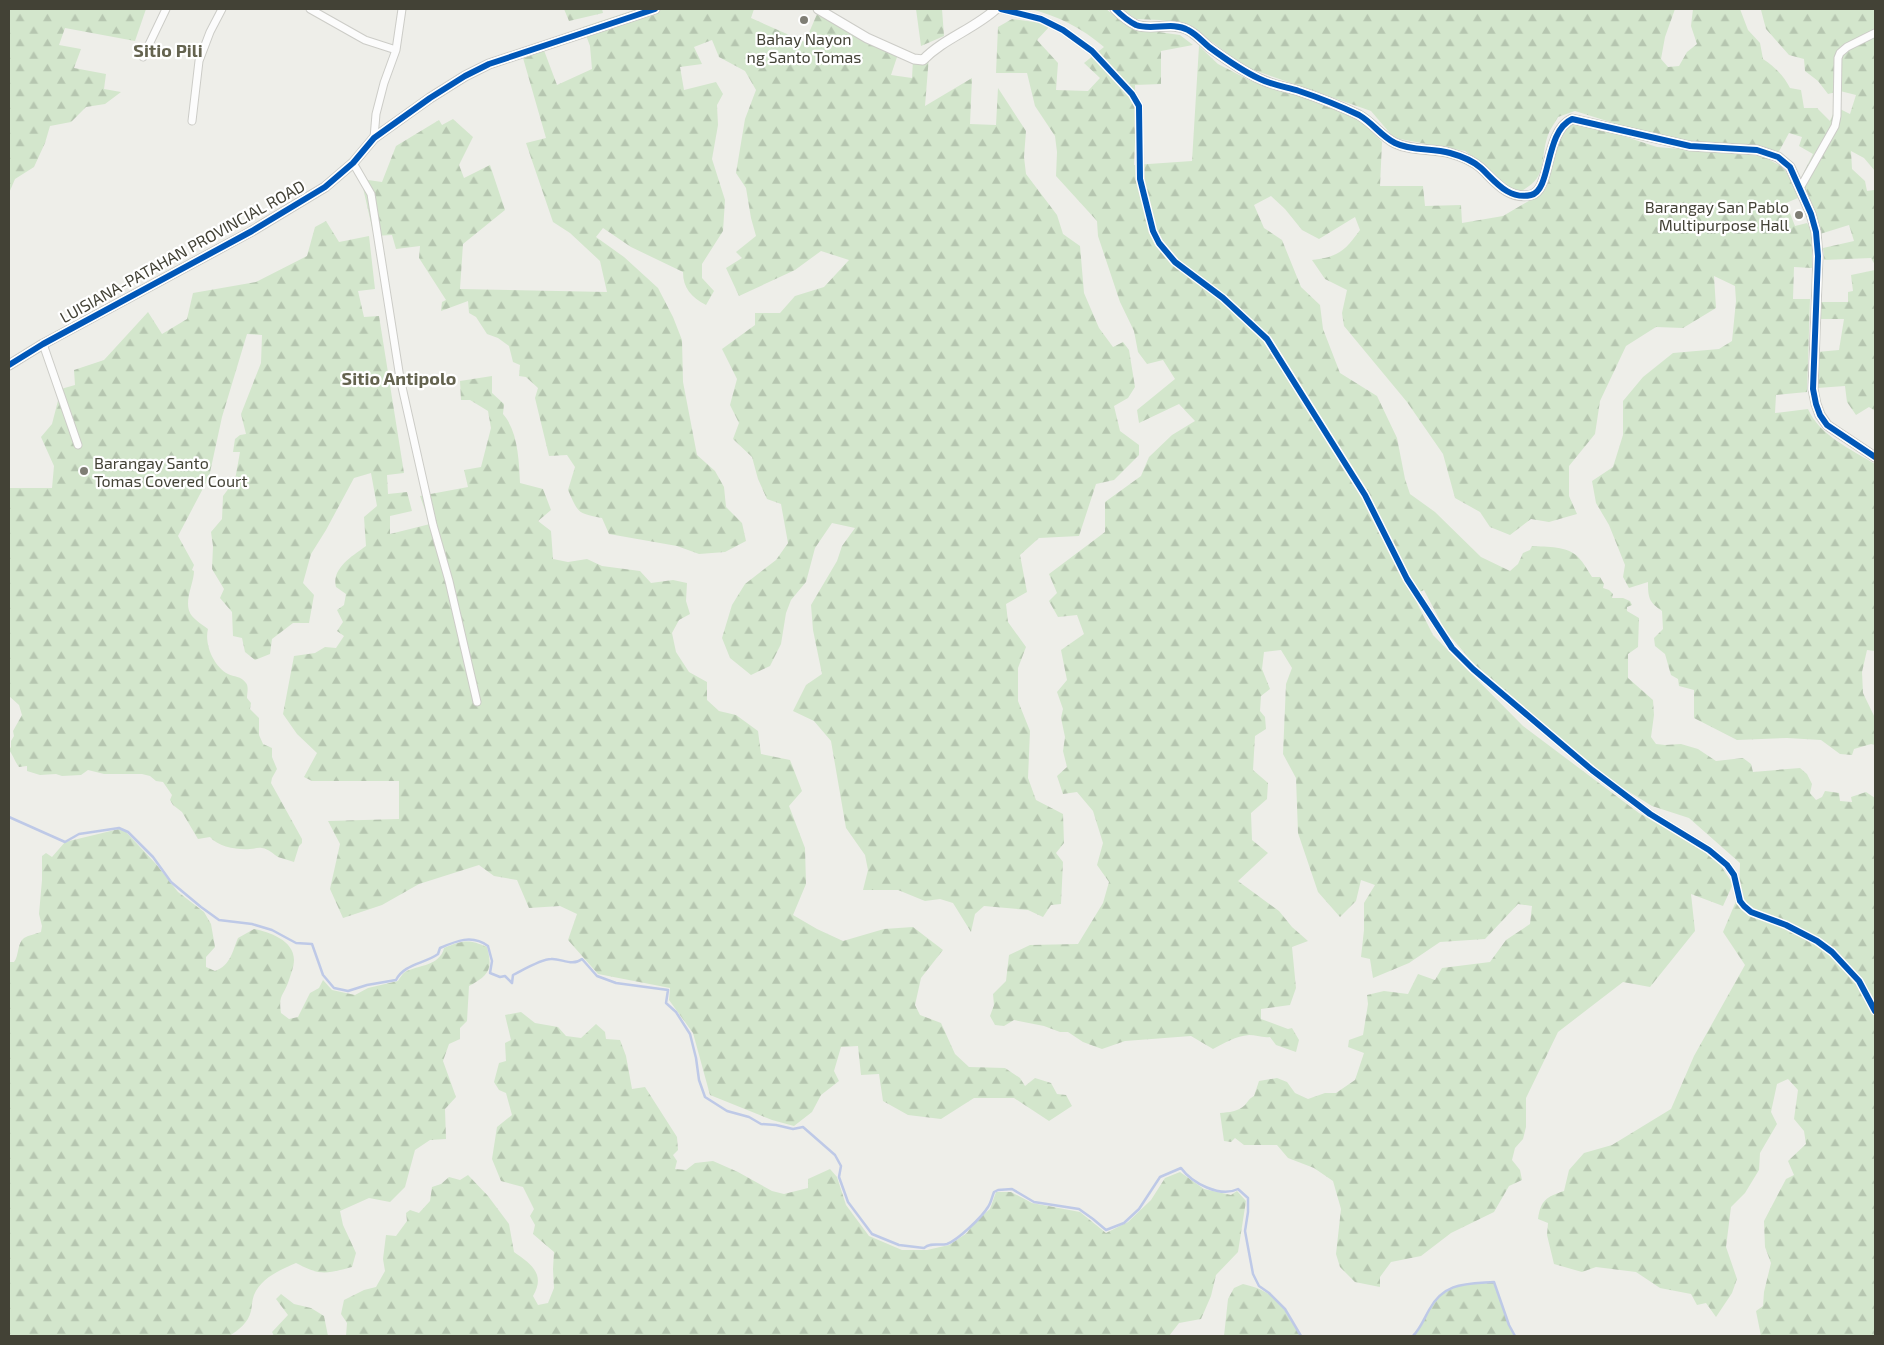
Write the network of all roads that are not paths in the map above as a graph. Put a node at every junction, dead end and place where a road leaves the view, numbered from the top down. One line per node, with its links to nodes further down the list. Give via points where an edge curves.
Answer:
1 (166, 9): 12 (street)
2 (222, 9): 13 (street, via 199,61)
3 (310, 9): 11 (street, via 365,40)
4 (402, 9): 11 (street)
5 (655, 9): 14 (street, LUISIANA-PATAHAN PROVINCIAL ROAD, via 489,64 430,98)
6 (818, 9): 7 (street, via 867,38 923,60)
7 (996, 9)
8 (1001, 9): 22 (street, via 1041,19 1064,30 1092,51 1132,94 1139,106 1140,179 1159,243 1175,262 1223,298 1267,339 1365,495 1407,579 1452,648 1592,770 1650,814 1721,860 1734,875 1740,902 1751,912 1802,933 1832,952 1852,972)
9 (1115, 9): 16 (street, via 1136,25 1187,29 1226,60 1260,79 1338,105 1370,121 1395,143 1466,158 1514,195 1536,194 1542,186 1556,135 1560,127 1572,119 1690,146 1769,152 1790,167)
10 (1875, 33): 16 (street, via 1840,53 1835,126)
11 (396, 50): 14 (street, via 378,103)
12 (143, 57)
13 (192, 121)
14 (374, 138): 15 (street, LUISIANA-PATAHAN PROVINCIAL ROAD)
15 (353, 163): 17 (street, LUISIANA-PATAHAN PROVINCIAL ROAD, via 325,187 252,231); 21 (street, via 372,194 400,378)
16 (1800, 188): 20 (street, via 1816,232 1818,256 1813,372 1816,404 1827,425)
17 (43, 344): 18 (street, LUISIANA-PATAHAN PROVINCIAL ROAD); 19 (street)
18 (9, 365)
19 (78, 445)
20 (1875, 457)
21 (477, 702)
22 (1875, 1011)

